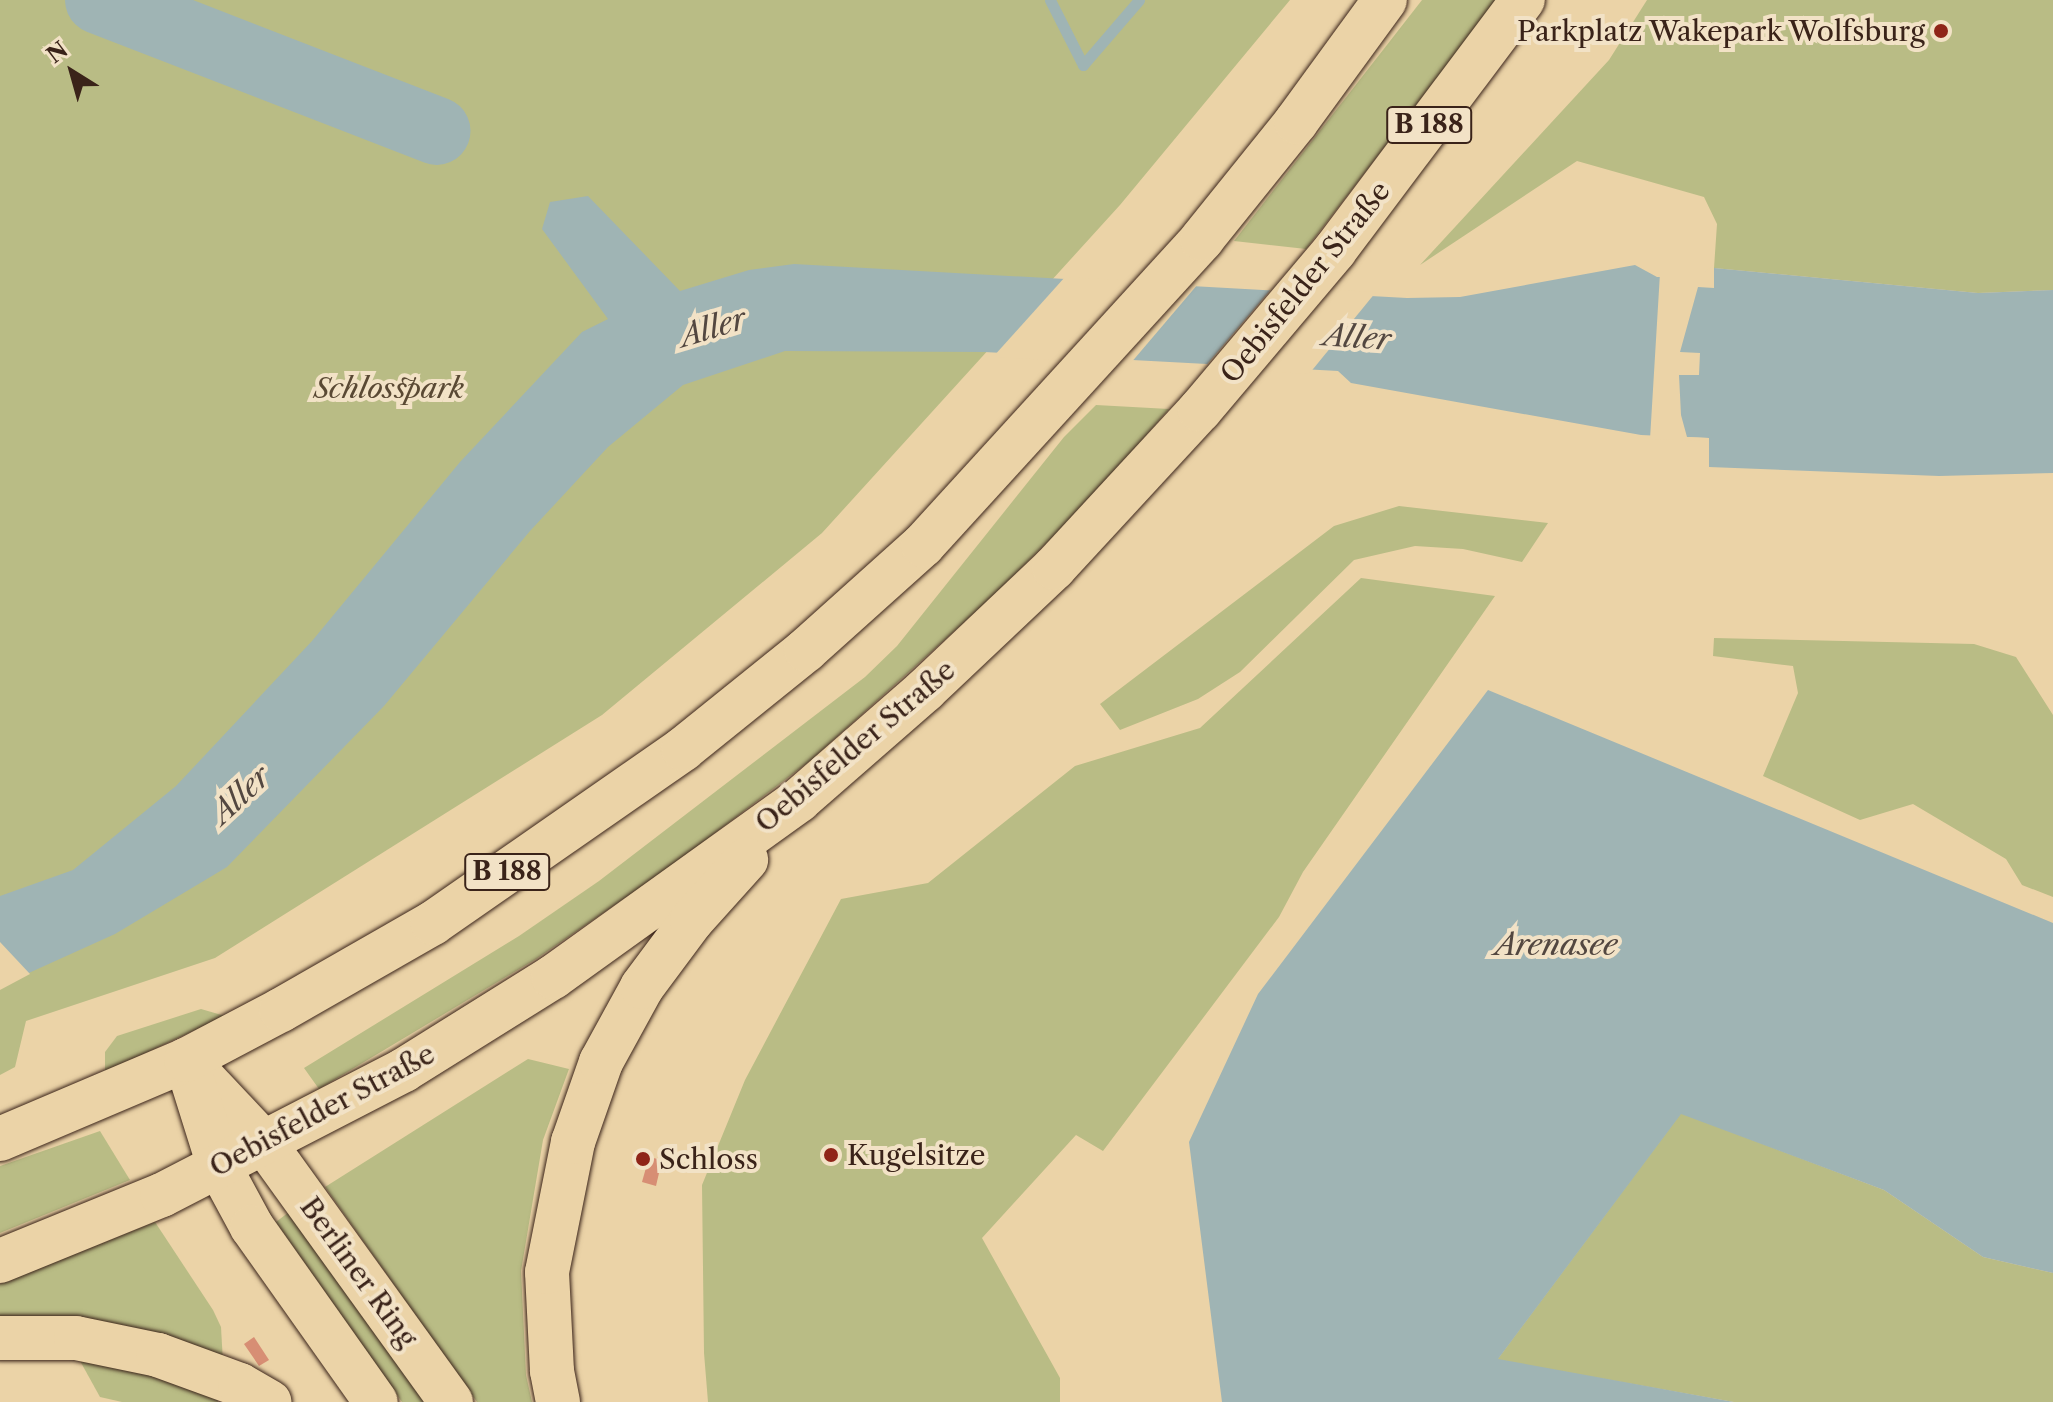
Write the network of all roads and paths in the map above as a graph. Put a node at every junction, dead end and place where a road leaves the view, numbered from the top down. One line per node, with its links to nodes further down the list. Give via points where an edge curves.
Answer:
1 (1385, 0): 4 (main road, B 188, via 1202,239 923,545 806,650 683,749 433,923)
2 (1523, 0): 3 (main road, Oebisfelder Straße / B 188, via 1335,250 1200,410 1054,568)
3 (799, 800): 6 (main road, Oebisfelder Straße / B 188, via 553,977 404,1070); 13 (main road, via 692,920 642,987 601,1062 573,1142 547,1272)
4 (186, 1060): 5 (main road, B 188); 6 (main road, Berliner Ring); 7 (main road)
5 (0, 1139)
6 (265, 1144): 7 (main road, Oebisfelder Straße / B 188); 12 (main road, Berliner Ring)
7 (219, 1166): 8 (main road, Oebisfelder Straße / B 188); 11 (main road, via 252,1227)
8 (0, 1261)
9 (0, 1338): 10 (main road, via 76,1338 158,1355 240,1385)
10 (269, 1402)
11 (376, 1402)
12 (451, 1402)
13 (558, 1402)

